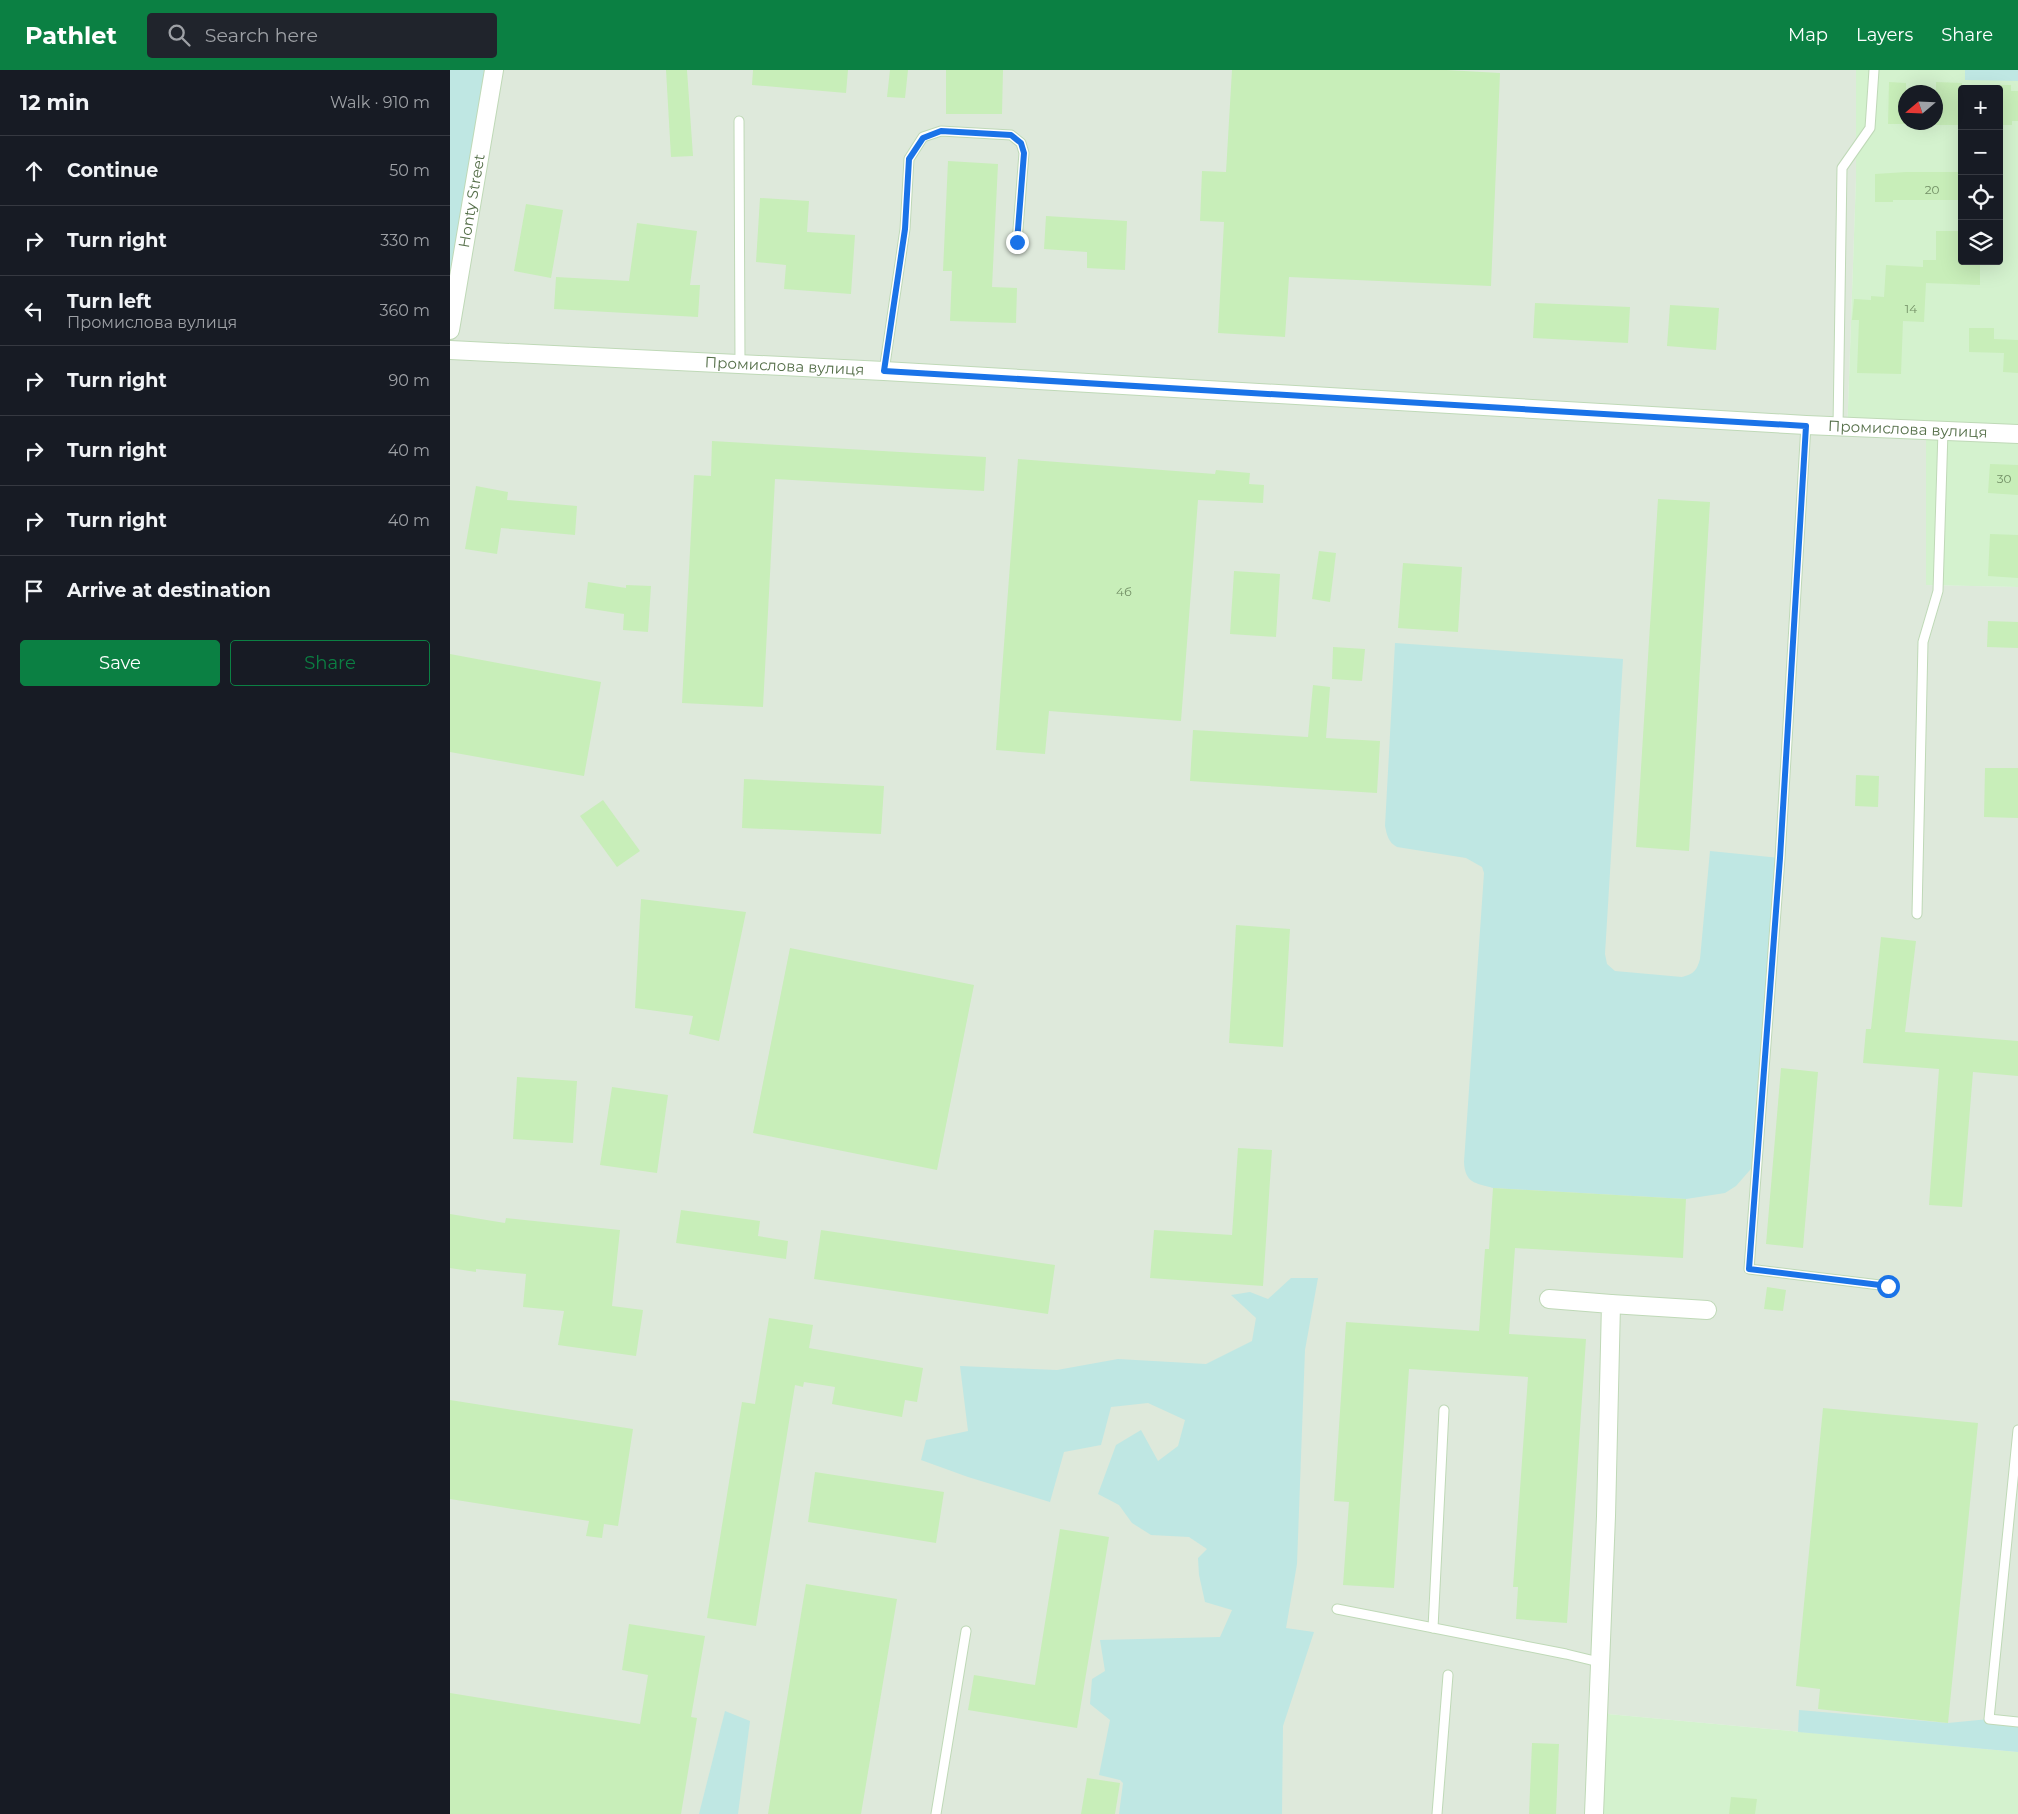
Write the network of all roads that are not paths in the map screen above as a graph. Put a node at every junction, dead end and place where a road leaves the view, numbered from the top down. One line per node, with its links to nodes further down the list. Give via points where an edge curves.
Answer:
1 (494, 70): 5 (street, Honty Street)
2 (1874, 70): 10 (lane, via 1870,128 1842,168)
3 (739, 121): 7 (lane)
4 (1017, 242): 8 (lane, via 1024,153 1021,143 1011,135 941,131 923,138 909,159 905,229)
5 (450, 330)
6 (450, 350): 7 (street, Промислова вулиця)
7 (740, 364): 8 (street, Промислова вулиця)
8 (884, 371): 9 (street, Промислова вулиця)
9 (1806, 426): 10 (street, Промислова вулиця); 14 (lane, via 1780,858 1749,1269)
10 (1838, 426): 11 (street, Промислова вулиця)
11 (1943, 431): 12 (street, Промислова вулиця); 13 (lane, via 1938,591 1924,642)
12 (2018, 434)
13 (1917, 914)
14 (1888, 1286)
15 (1549, 1299): 16 (street)
16 (1611, 1304): 17 (street); 23 (street)
17 (1707, 1310)
18 (1444, 1410): 21 (lane)
19 (2018, 1430): 25 (lane, via 1989,1719)
20 (1336, 1609): 21 (lane)
21 (1433, 1628): 23 (lane)
22 (966, 1631): 26 (lane)
23 (1599, 1662): 28 (street)
24 (1448, 1675): 27 (lane)
25 (2018, 1722)
26 (936, 1814)
27 (1437, 1814)
28 (1594, 1814)

